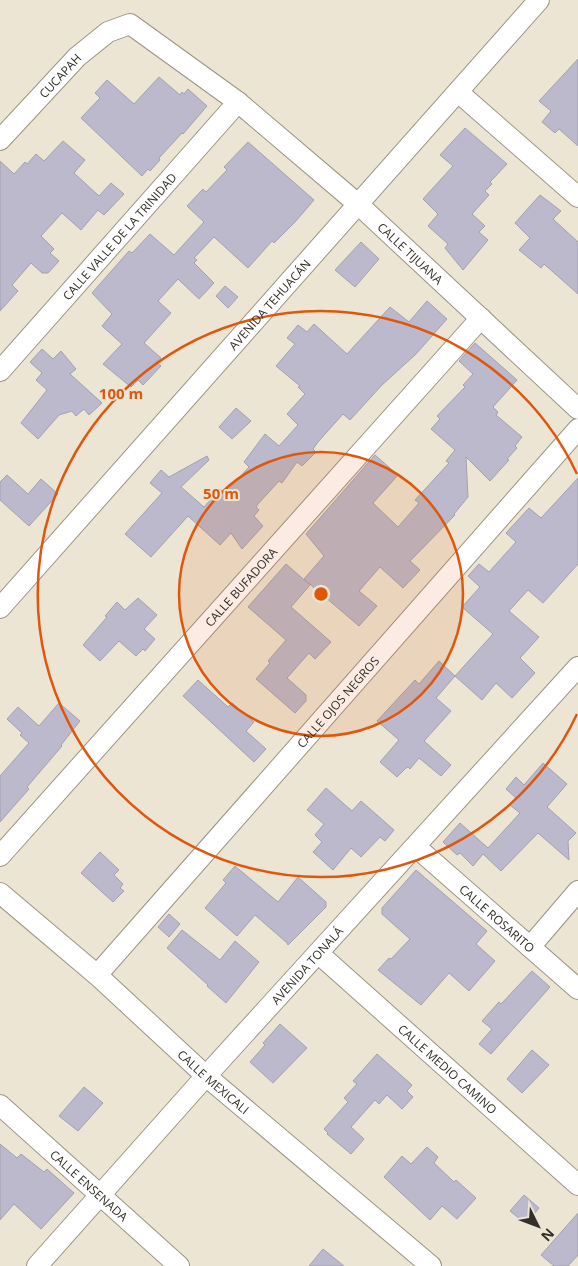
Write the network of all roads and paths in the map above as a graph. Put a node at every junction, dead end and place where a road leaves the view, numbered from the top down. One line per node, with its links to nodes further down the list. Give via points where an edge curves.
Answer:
1 (539, 0): 3 (street, AVENIDA TEHUACÁN)
2 (130, 24): 4 (street, CALLE TIJUANA); 5 (street, CUCAPAH, via 108,32 77,57)
3 (458, 92): 6 (street); 7 (street, AVENIDA TEHUACÁN)
4 (238, 102): 7 (street, CALLE TIJUANA); 9 (street, CALLE VALLE DE LA TRINIDAD)
5 (0, 140)
6 (578, 197)
7 (359, 205): 8 (street, CALLE TIJUANA); 12 (street, AVENIDA TEHUACÁN)
8 (481, 318): 10 (street, CALLE TIJUANA); 15 (street, CALLE BUFADORA)
9 (0, 371)
10 (578, 409)
11 (578, 429): 20 (street, CALLE OJOS NEGROS)
12 (0, 608)
13 (578, 667): 14 (street, AVENIDA TONALÁ)
14 (416, 847): 18 (street, CALLE ROSARITO); 19 (street, AVENIDA TONALÁ)
15 (0, 856)
16 (578, 891): 18 (street)
17 (0, 893): 20 (street, CALLE MEXICALI)
18 (530, 947): 21 (street, CALLE ROSARITO)
19 (318, 953): 22 (street, AVENIDA TONALÁ); 24 (street, CALLE MEDIO CAMINO)
20 (97, 975): 22 (street, CALLE MEXICALI)
21 (578, 989)
22 (206, 1076): 25 (street, AVENIDA TONALÁ); 28 (street, CALLE MEXICALI)
23 (0, 1105): 25 (street, CALLE ENSENADA)
24 (578, 1185)
25 (100, 1194): 26 (street, AVENIDA TONALÁ); 27 (street, CALLE ENSENADA)
26 (37, 1266)
27 (179, 1266)
28 (430, 1266)

